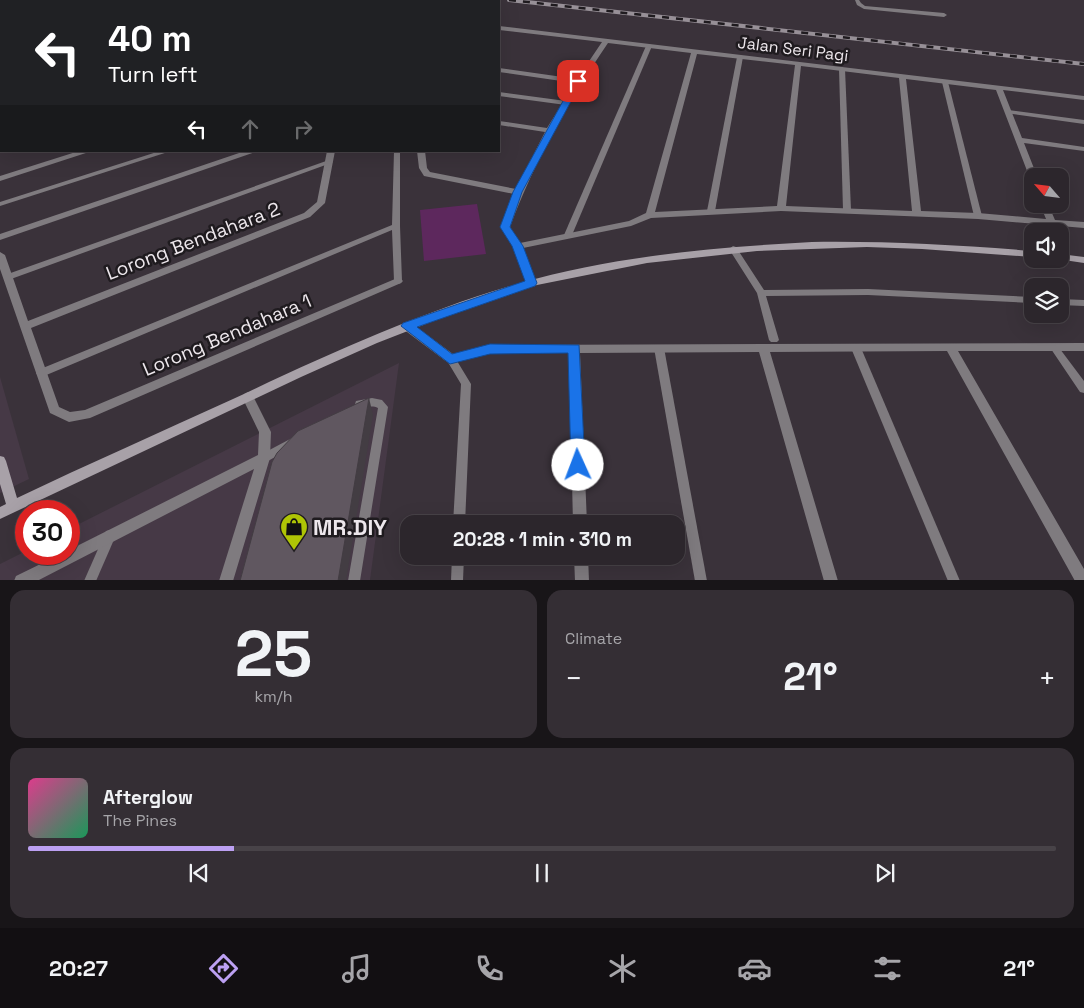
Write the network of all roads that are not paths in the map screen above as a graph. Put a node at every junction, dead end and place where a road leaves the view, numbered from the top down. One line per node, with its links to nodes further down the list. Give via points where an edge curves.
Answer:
1 (858, 0): 2 (lane, via 864,6)
2 (944, 15)
3 (500, 28): 4 (street, Jalan Seri Pagi)
4 (606, 41): 5 (street, Jalan Seri Pagi); 12 (street)
5 (649, 46): 6 (street, Jalan Seri Pagi); 45 (lane)
6 (695, 51): 7 (street, Jalan Seri Pagi); 40 (street)
7 (740, 57): 8 (street, Jalan Seri Pagi); 37 (lane)
8 (798, 64): 9 (street, Jalan Seri Pagi); 35 (street)
9 (842, 69): 11 (street, Jalan Seri Pagi); 36 (lane)
10 (500, 70): 12 (street)
11 (902, 76): 13 (street, Jalan Seri Pagi); 38 (street)
12 (578, 81): 17 (street)
13 (945, 82): 14 (street, Jalan Seri Pagi); 41 (lane)
14 (999, 88): 16 (street, Jalan Seri Pagi); 18 (street)
15 (500, 94): 17 (lane)
16 (1084, 98)
17 (566, 103): 21 (street)
18 (1008, 112): 19 (lane); 22 (street)
19 (1084, 122)
20 (500, 123): 21 (street)
21 (551, 130): 33 (street)
22 (1019, 140): 23 (street); 31 (street)
23 (1084, 149)
24 (85, 152): 32 (street)
25 (165, 152): 34 (lane)
26 (251, 152): 46 (street)
27 (331, 152): 30 (street, Lorong Bendahara 2)
28 (397, 152): 44 (lane)
29 (421, 152): 33 (street, via 422,168 427,174)
30 (329, 162): 53 (lane); 60 (street, Lorong Bendahara 2, via 321,204 307,215)
31 (1030, 168)
32 (0, 179)
33 (518, 192): 47 (street, via 505,227)
34 (0, 204)
35 (781, 208): 36 (street); 37 (street)
36 (847, 210): 38 (street)
37 (711, 211): 40 (street)
38 (917, 213): 41 (street)
39 (1047, 213): 42 (street)
40 (650, 215): 45 (street, via 631,223)
41 (978, 216): 42 (street)
42 (1050, 220): 43 (street)
43 (1084, 225)
44 (396, 226): 54 (lane); 71 (lane)
45 (568, 235): 47 (street)
46 (0, 238)
47 (518, 246): 55 (street)
48 (733, 249): 49 (street, via 892,245); 55 (street, via 638,261); 56 (lane)
49 (1024, 253)
50 (0, 255): 53 (street)
51 (1069, 258): 52 (street)
52 (1084, 260)
53 (8, 277): 60 (street)
54 (398, 281): 71 (street, Lorong Bendahara 1, via 86,415 69,417 54,410)
55 (531, 283): 61 (street)
56 (761, 293): 57 (lane, via 868,292); 62 (lane)
57 (1024, 300)
58 (1069, 302): 59 (lane)
59 (1084, 303)
60 (25, 326): 71 (street)
61 (407, 326): 70 (street); 73 (street)
62 (774, 340)
63 (950, 347): 64 (street); 68 (street); 94 (street)
64 (1054, 347): 65 (street); 72 (lane)
65 (1084, 347)
66 (659, 348): 67 (street); 69 (street); 91 (lane)
67 (762, 348): 68 (street); 92 (street)
68 (856, 348): 93 (lane)
69 (574, 349): 70 (street, via 490,349); 81 (street)
70 (450, 359): 80 (lane, via 466,384)
71 (41, 372)
72 (1084, 389)
73 (248, 397): 76 (street, via 265,432); 78 (street)
74 (348, 410): 88 (lane, via 368,402 379,403 383,407)
75 (306, 434): 76 (lane)
76 (264, 458): 82 (street); 87 (street)
77 (0, 461): 78 (street)
78 (13, 507): 79 (street)
79 (0, 513)
80 (460, 515)
81 (580, 515)
82 (110, 534): 85 (street); 86 (lane)
83 (458, 565): 89 (lane)
84 (581, 565): 90 (street)
85 (21, 580)
86 (90, 580)
87 (226, 580)
88 (354, 580)
89 (457, 580)
90 (582, 580)
91 (701, 580)
92 (831, 580)
93 (954, 580)
94 (1083, 580)

